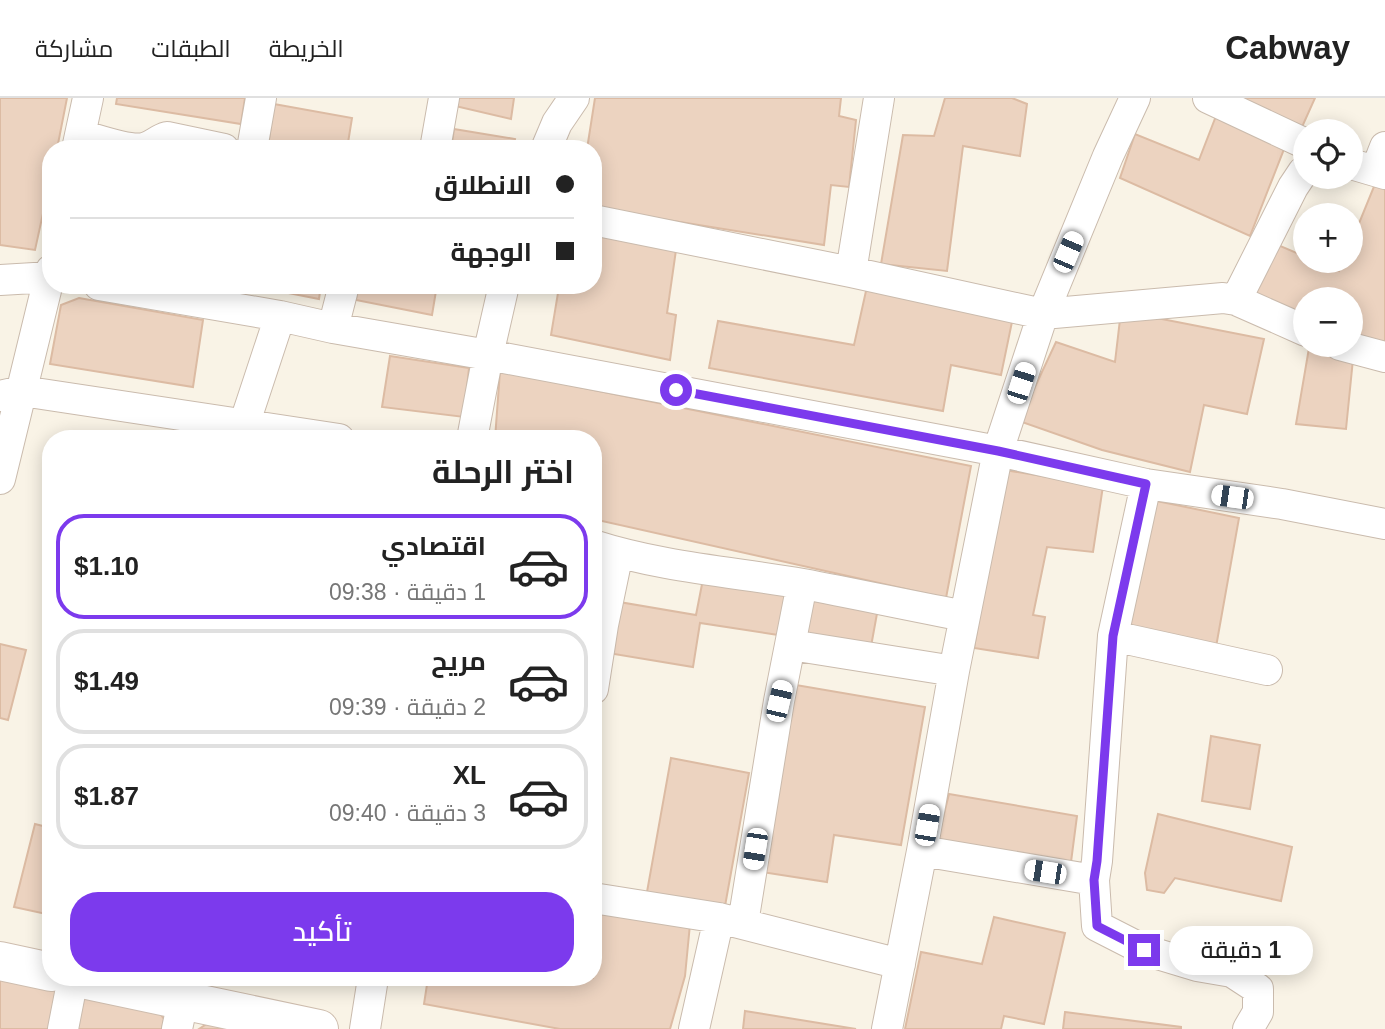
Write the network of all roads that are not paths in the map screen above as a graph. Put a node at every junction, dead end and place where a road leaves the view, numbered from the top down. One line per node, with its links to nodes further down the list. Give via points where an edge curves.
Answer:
1 (88, 98): 9 (street)
2 (261, 98): 12 (street)
3 (444, 98): 13 (street)
4 (574, 98): 14 (street)
5 (879, 98): 17 (street)
6 (1135, 98): 25 (street)
7 (1208, 98): 8 (street)
8 (1293, 138)
9 (79, 140)
10 (157, 140): 11 (street)
11 (181, 140)
12 (254, 140)
13 (437, 140)
14 (550, 140)
15 (1293, 187): 24 (street)
16 (602, 222): 17 (street)
17 (851, 272): 25 (street)
18 (42, 276): 19 (street)
19 (0, 280)
20 (44, 294): 32 (street)
21 (152, 294): 26 (street)
22 (342, 294): 28 (street)
23 (502, 294): 30 (street)
24 (1236, 300): 25 (street); 27 (street)
25 (1043, 314): 36 (street)
26 (280, 316): 28 (street); 33 (street)
27 (1293, 325)
28 (333, 328): 30 (street)
29 (1363, 351): 31 (street)
30 (488, 355): 35 (street); 36 (street)
31 (1385, 357)
32 (11, 394): 33 (street); 37 (street)
33 (244, 425): 34 (street)
34 (278, 430)
35 (474, 430)
36 (998, 451): 38 (street); 43 (street)
37 (0, 479)
38 (1146, 484): 39 (street); 44 (street)
39 (1385, 524)
40 (606, 549): 41 (street); 42 (street)
41 (802, 584): 43 (street); 45 (street)
42 (602, 586)
43 (965, 617): 47 (street)
44 (1113, 636): 46 (street); 49 (street)
45 (791, 645): 47 (street); 51 (street)
46 (1267, 670)
47 (954, 671): 48 (street)
48 (922, 851): 49 (street); 53 (street)
49 (1094, 880): 64 (street, via 1097,926 1144,950 1232,972 1258,989 1258,1012)
50 (602, 899): 51 (street)
51 (731, 920): 53 (street); 62 (street)
52 (0, 961): 54 (street)
53 (900, 964): 63 (street)
54 (42, 970)
55 (73, 986): 59 (street)
56 (98, 986): 58 (street)
57 (372, 986): 61 (street)
58 (180, 1015): 60 (street)
59 (63, 1029)
60 (319, 1029)
61 (365, 1029)
62 (695, 1029)
63 (887, 1029)
64 (1248, 1029)

